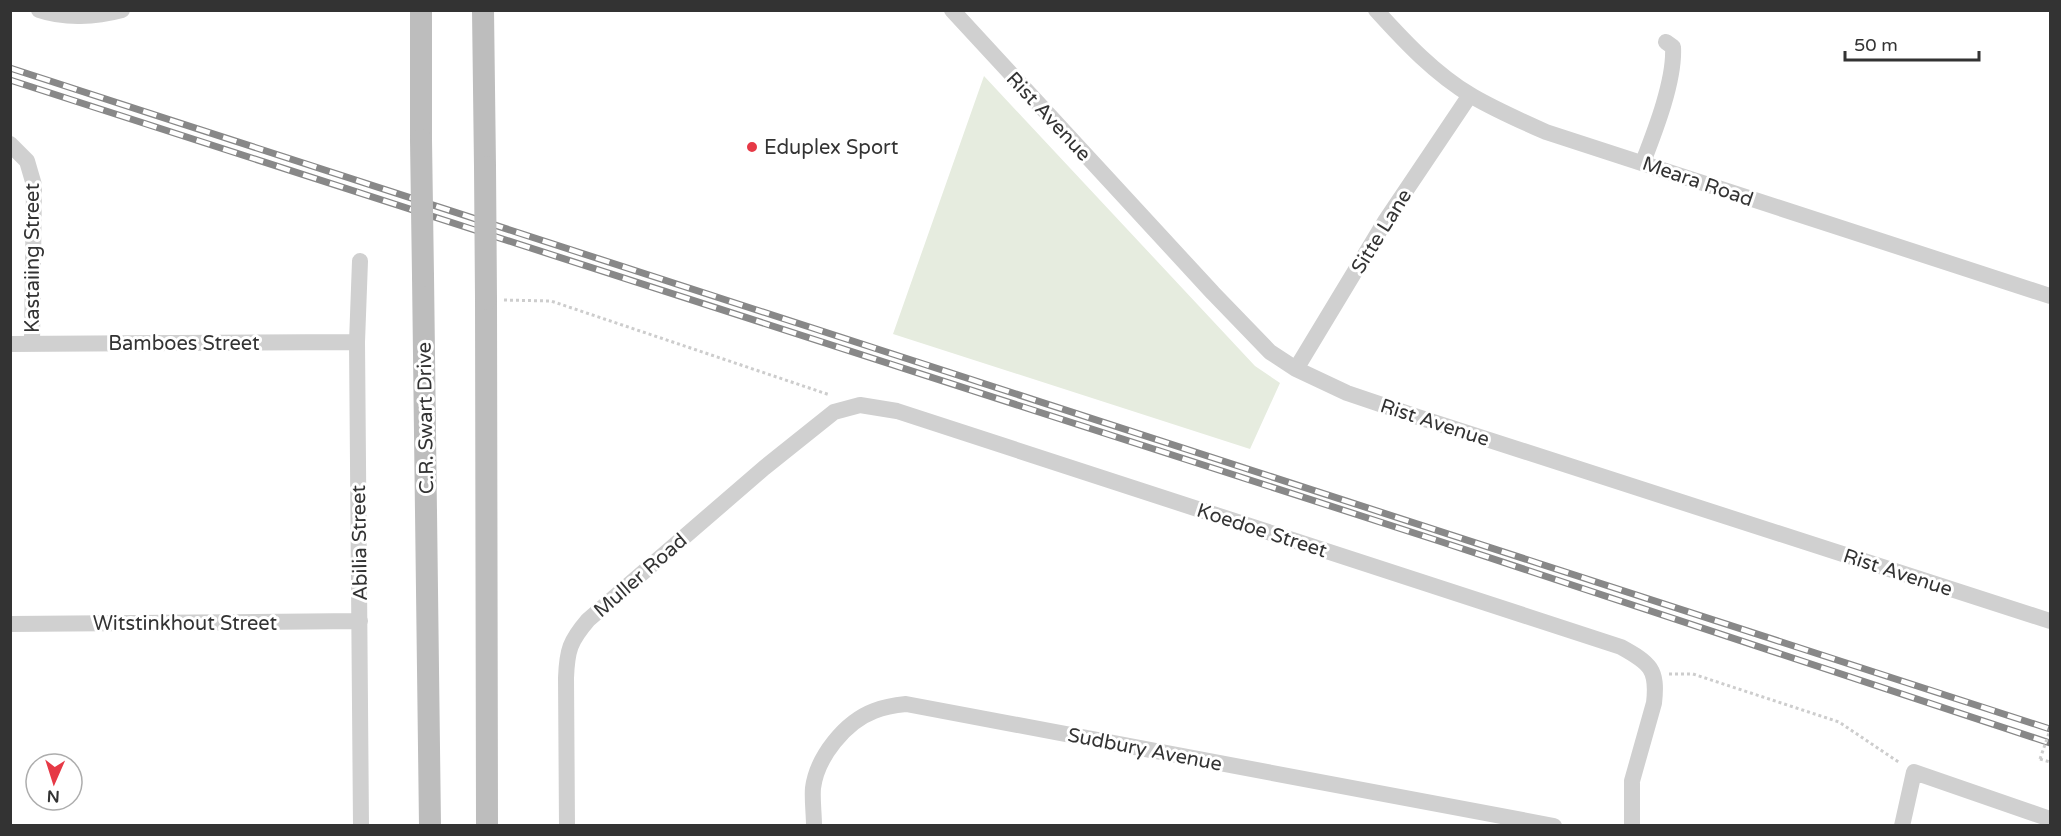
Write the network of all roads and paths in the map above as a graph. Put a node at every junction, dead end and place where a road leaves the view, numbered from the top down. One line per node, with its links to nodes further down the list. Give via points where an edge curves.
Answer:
1 (39, 10): 6 (street, via 79,16)
2 (421, 10): 28 (main road, C.R. Swart Drive, bridge)
3 (483, 10): 13 (main road, bridge)
4 (952, 10): 17 (street, Rist Avenue, via 1213,293 1270,352)
5 (1376, 10): 8 (street, Meara Road, via 1407,44)
6 (118, 12)
7 (1666, 42): 10 (street, via 1673,47 1674,56 1663,107)
8 (1470, 95): 10 (street, Meara Road, via 1546,132); 17 (street, Sitte Lane, via 1386,220)
9 (10, 144): 16 (street, Kastaiing Street, via 27,161 34,185)
10 (1643, 162): 12 (street, Meara Road)
11 (360, 261): 14 (street, Abilia Street)
12 (2050, 296)
13 (486, 299): 18 (path, via 551,301); 29 (main road)
14 (357, 342): 16 (street, Bamboes Street); 19 (street, Abilia Street)
15 (10, 344): 16 (street, Bamboes Street)
16 (32, 344)
17 (1296, 369): 20 (street, Rist Avenue, via 1347,393)
18 (860, 405): 22 (street, Koedoe Street, via 897,411 1621,647 1645,662); 30 (street, Muller Road, via 834,412 773,461 573,637 567,654 566,678)
19 (360, 621): 21 (street, Witstinkhout Street); 27 (street, Abilia Street)
20 (2050, 621)
21 (10, 624)
22 (1654, 674): 25 (path, via 1692,675 1839,722); 33 (street, via 1654,703 1632,781)
23 (2050, 730): 24 (path, bridge, via 2040,759)
24 (2050, 762)
25 (1914, 772): 26 (street); 34 (street)
26 (2050, 819)
27 (361, 825)
28 (430, 825)
29 (487, 825)
30 (567, 825)
31 (814, 825): 32 (street, Sudbury Avenue, via 813,787 820,764 837,738 873,711 906,704)
32 (1554, 825)
33 (1632, 825)
34 (1902, 825)

